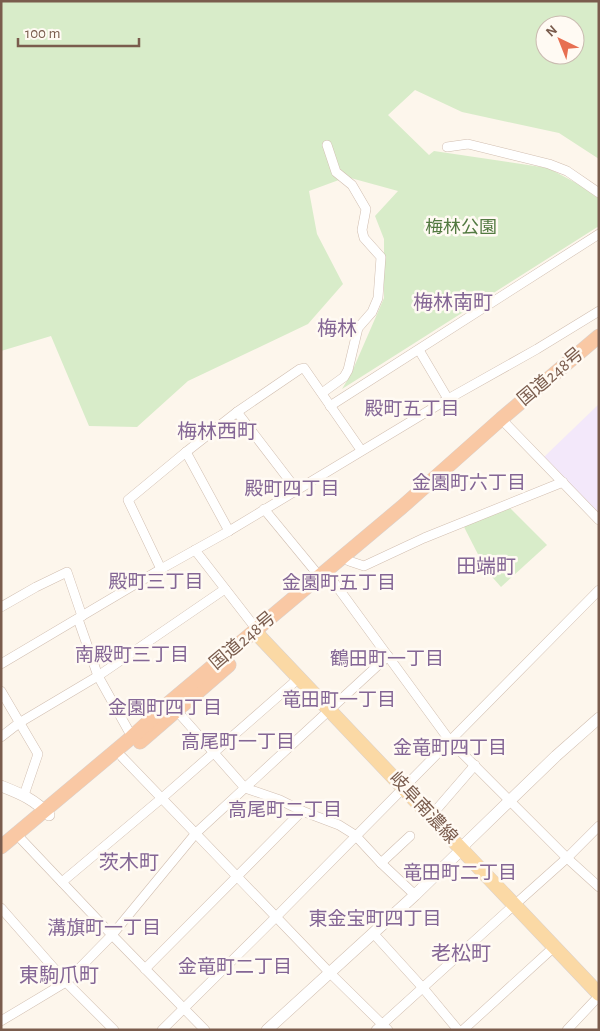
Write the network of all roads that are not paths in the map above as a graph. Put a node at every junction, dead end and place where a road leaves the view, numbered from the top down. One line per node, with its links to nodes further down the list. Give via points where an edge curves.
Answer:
1 (327, 146): 9 (street, via 336,172 352,185 366,209 362,230 364,238 381,257 378,298 372,312 358,328 348,370 344,377)
2 (447, 147): 3 (street, via 468,144 548,164 568,171)
3 (599, 194)
4 (599, 234): 8 (street)
5 (599, 310): 10 (street)
6 (599, 336): 24 (highway, 国道248号)
7 (599, 345): 13 (highway, 国道248号)
8 (419, 350): 10 (street); 11 (street)
9 (322, 393): 11 (street); 12 (street, via 304,368)
10 (448, 399): 14 (street)
11 (330, 406): 14 (street)
12 (237, 412): 15 (street); 17 (street)
13 (506, 424): 16 (street); 22 (highway, 国道248号)
14 (361, 450): 17 (street)
15 (186, 452): 20 (street); 23 (street, via 128,500)
16 (563, 482): 19 (street); 22 (street, via 364,566)
17 (296, 489): 18 (street)
18 (264, 509): 20 (street); 24 (street)
19 (599, 520)
20 (229, 531): 21 (street)
21 (195, 550): 23 (street); 25 (street)
22 (349, 561): 24 (highway, 国道248号)
23 (160, 569): 28 (street)
24 (325, 577): 29 (highway, 国道248号); 30 (street)
25 (225, 589): 29 (street); 32 (street)
26 (599, 590): 41 (street)
27 (1, 607): 28 (street, via 67,572)
28 (80, 617): 31 (street); 32 (street)
29 (260, 634): 33 (main road, 岐阜南濃線); 35 (main road, 岐阜南濃線); 36 (highway, 国道248号); 40 (highway, 国道248号, via 170,702)
30 (388, 656): 35 (street); 41 (street)
31 (1, 664)
32 (98, 676): 38 (street); 40 (street)
33 (299, 678): 35 (main road, 岐阜南濃線); 42 (street)
34 (1, 691): 38 (street)
35 (332, 708): 46 (main road, 岐阜南濃線); 47 (street)
36 (177, 711): 42 (street); 43 (highway, 国道248号)
37 (599, 718): 50 (street)
38 (19, 723): 39 (street); 48 (street, via 38,754)
39 (1, 737)
40 (132, 737): 52 (highway, 国道248号)
41 (450, 741): 44 (street); 46 (street)
42 (214, 752): 47 (street); 49 (street)
43 (122, 757): 49 (street); 52 (highway, 国道248号)
44 (475, 765): 50 (street); 53 (street)
45 (1, 786): 48 (street)
46 (406, 786): 53 (main road, 岐阜南濃線); 56 (street)
47 (245, 788): 51 (street); 55 (street)
48 (24, 795): 52 (street)
49 (162, 798): 55 (street); 65 (street)
50 (510, 801): 59 (street); 62 (street)
51 (302, 811): 56 (street); 64 (street)
52 (46, 813): 58 (highway, 国道248号); 60 (highway, 国道248号)
53 (432, 814): 59 (main road, 岐阜南濃線)
54 (599, 826): 62 (street)
55 (196, 833): 64 (street); 72 (street)
56 (356, 835): 63 (street); 70 (street)
57 (410, 836): 63 (street)
58 (21, 839): 61 (highway, 国道248号); 65 (street)
59 (464, 846): 67 (street); 68 (main road, 岐阜南濃線)
60 (1, 847)
61 (1, 856)
62 (567, 858): 66 (street); 68 (street)
63 (381, 862): 67 (street)
64 (237, 876): 70 (street); 74 (street)
65 (62, 882): 72 (street)
66 (599, 887)
67 (415, 895): 71 (street)
68 (517, 903): 73 (main road, 岐阜南濃線); 77 (main road, 岐阜南濃線); 78 (street)
69 (1, 908): 76 (street)
70 (276, 916): 75 (street); 80 (street)
71 (374, 933): 75 (street); 78 (street)
72 (112, 934): 74 (street); 76 (street)
73 (554, 946): 79 (main road, 岐阜南濃線); 88 (street)
74 (145, 969): 80 (street)
75 (330, 973): 82 (street); 86 (street)
76 (66, 982): 81 (street); 83 (street)
77 (599, 983)
78 (423, 988): 82 (street); 87 (street)
79 (599, 995): 89 (street)
80 (183, 1008): 84 (street); 85 (street)
81 (1, 1021)
82 (382, 1028)
83 (114, 1030)
84 (162, 1030)
85 (205, 1030)
86 (267, 1030)
87 (458, 1030)
88 (463, 1030)
89 (568, 1030)

